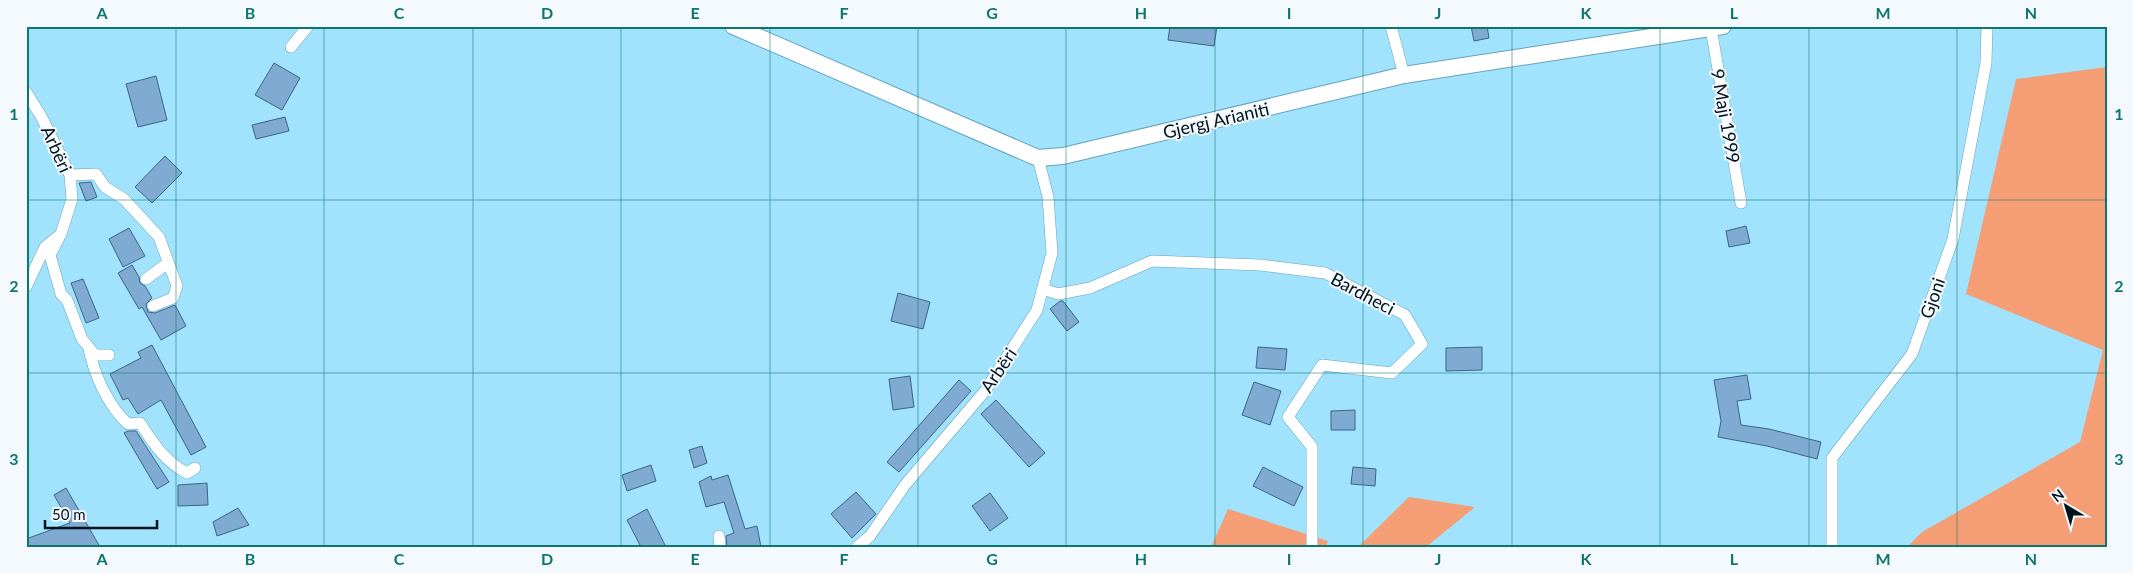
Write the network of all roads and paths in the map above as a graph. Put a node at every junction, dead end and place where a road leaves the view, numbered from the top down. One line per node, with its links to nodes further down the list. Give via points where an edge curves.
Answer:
1 (308, 26): 6 (street)
2 (732, 26): 9 (main road, Gjergj Arianiti)
3 (1391, 26): 7 (street)
4 (1987, 26): 23 (street, Gjoni, via 1986,63 1953,239 1912,354 1832,458)
5 (1717, 27): 7 (main road, Gjergj Arianiti); 11 (street, 9 Maji 1999)
6 (291, 47)
7 (1404, 75): 9 (main road, Gjergj Arianiti, via 1063,156)
8 (26, 92): 10 (street, Arbëri)
9 (1038, 158): 16 (street, Arbëri, via 1048,197 1052,252)
10 (70, 174): 12 (street, Arbëri, via 72,200); 13 (street, via 96,174 105,188 124,199 159,237)
11 (1741, 203)
12 (61, 234): 15 (street, Arbëri, via 45,247); 18 (street, via 50,255 51,263 61,294 67,300 82,339)
13 (168, 263): 14 (street); 17 (street, via 177,286 174,298)
14 (146, 279)
15 (26, 288)
16 (1042, 289): 21 (street, Arbëri, via 1037,310 985,391 905,485 870,536); 22 (street, Bardheci, via 1058,294 1090,288 1152,261 1260,265 1326,273 1405,315 1422,344 1392,373 1322,365 1288,417 1312,447)
17 (153, 306)
18 (89, 348): 19 (street, via 95,355); 20 (street, via 92,364 121,417 128,424 140,423 157,450 174,466 187,473)
19 (109, 354)
20 (195, 468)
21 (857, 547)
22 (1312, 547)
23 (1832, 547)

